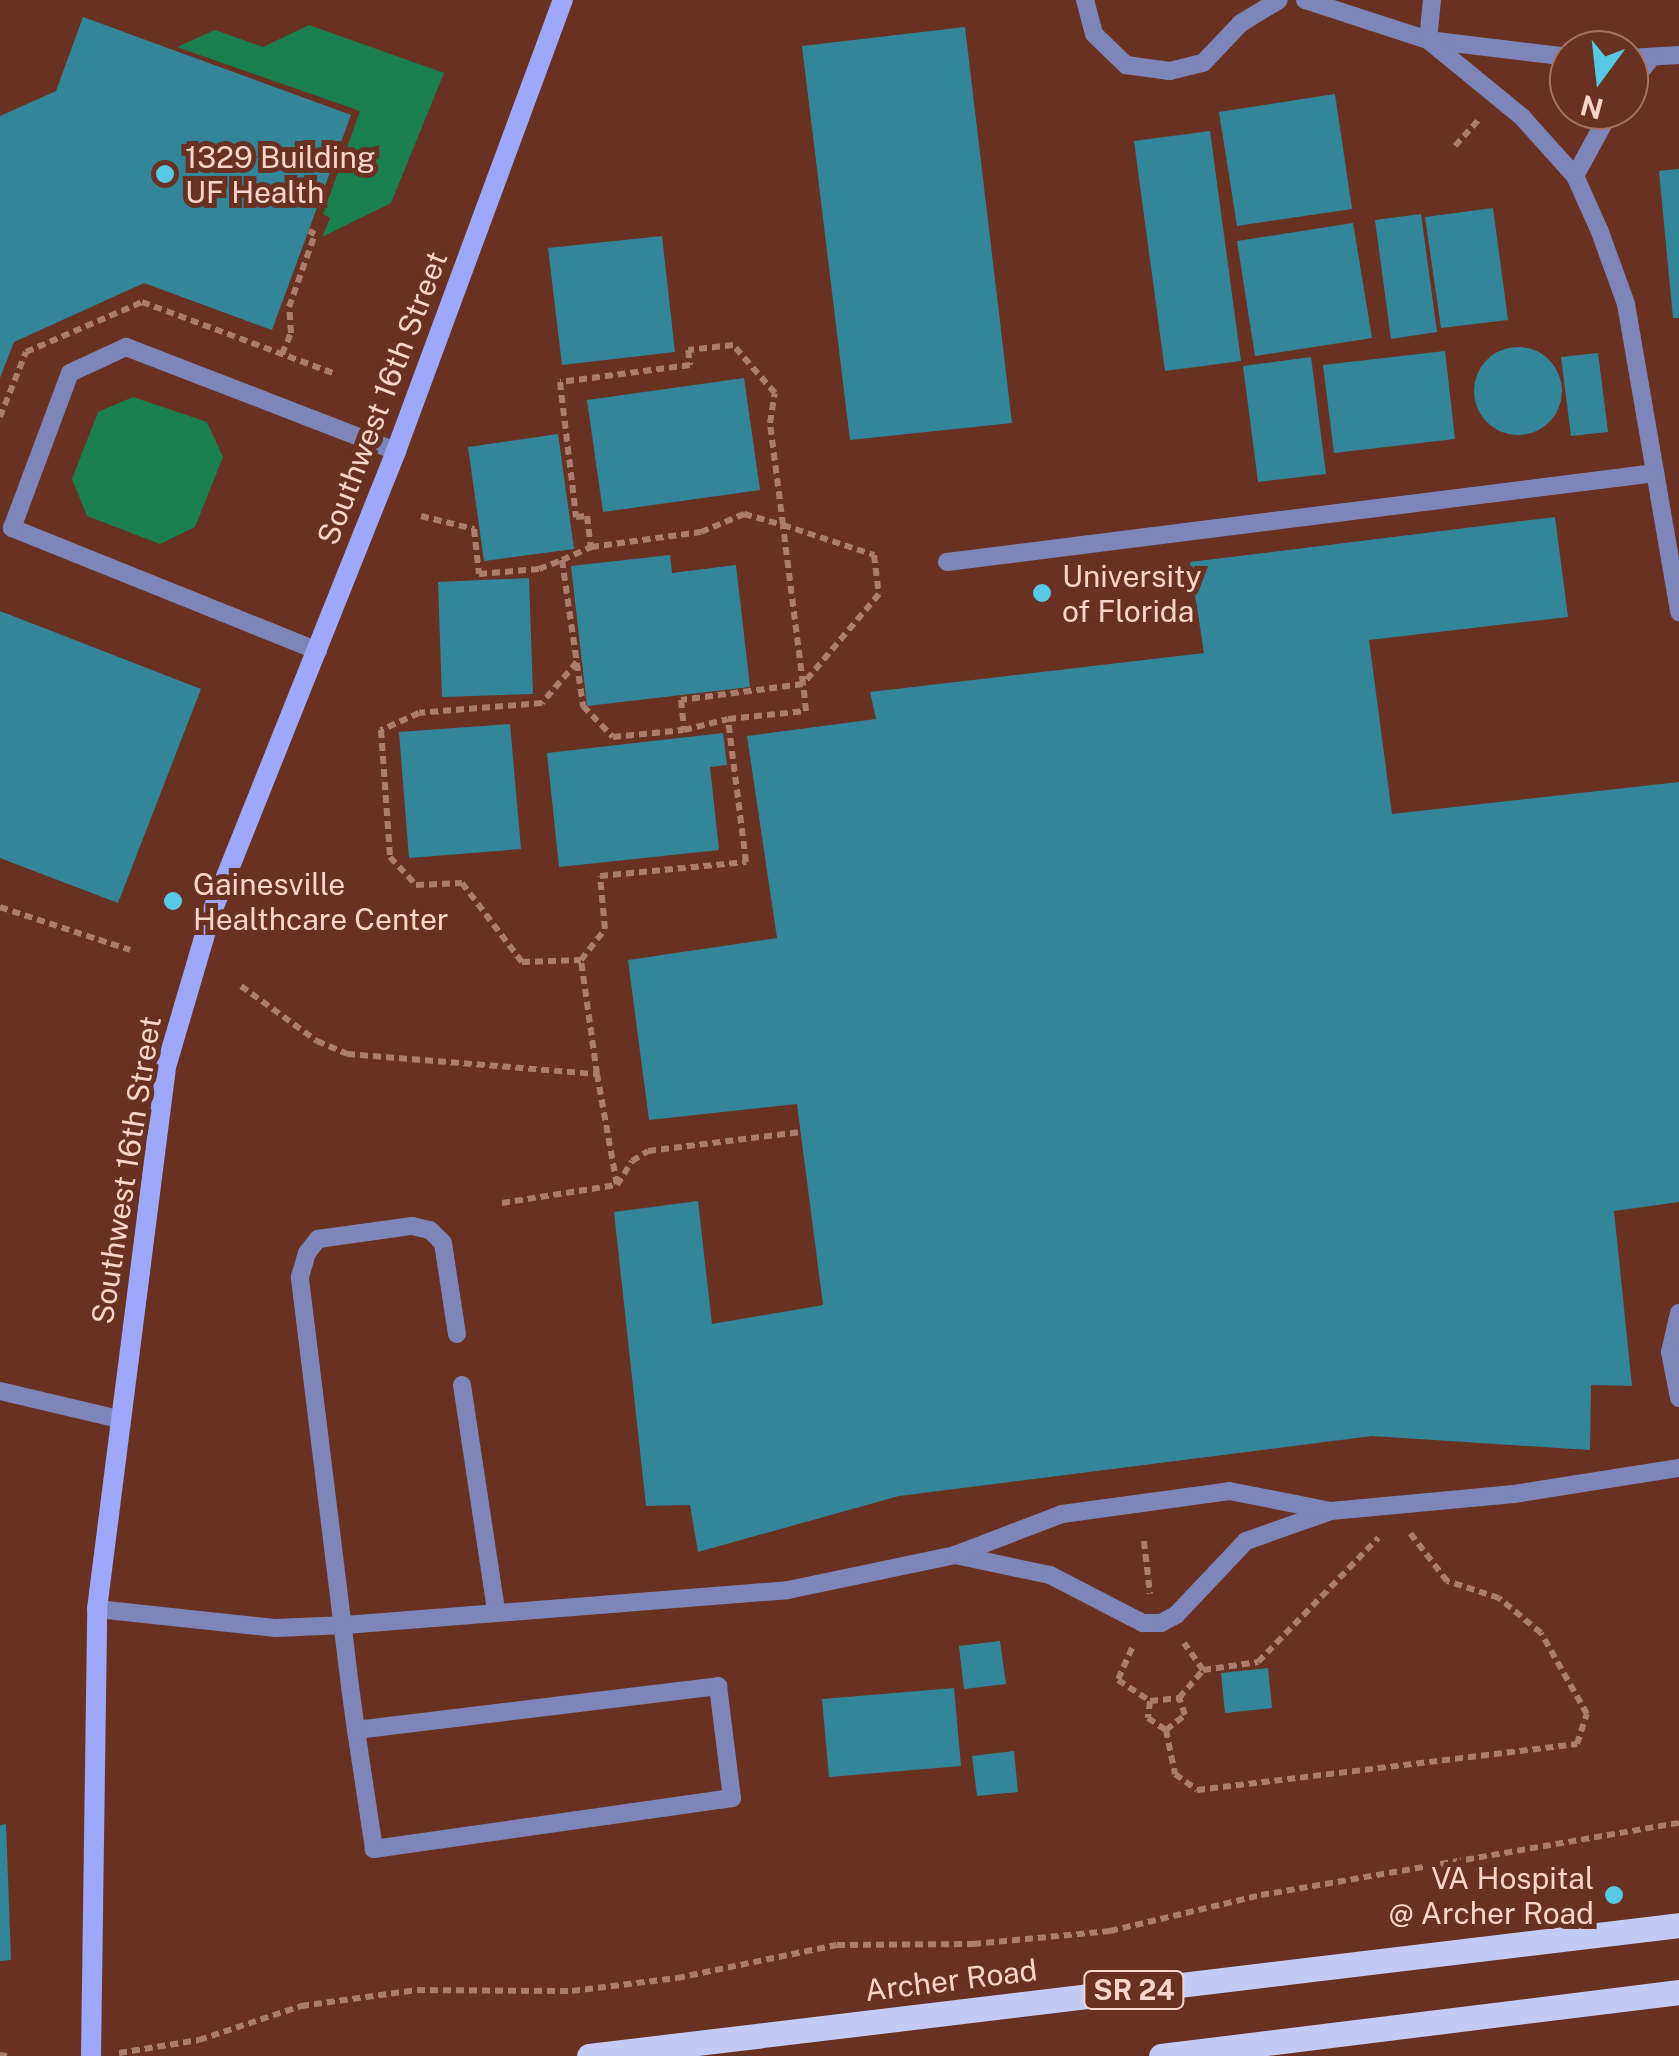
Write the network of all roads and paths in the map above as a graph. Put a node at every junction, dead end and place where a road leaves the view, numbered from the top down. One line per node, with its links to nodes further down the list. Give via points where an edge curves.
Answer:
1 (563, 0): 18 (street, Southwest 16th Street)
2 (1085, 0): 3 (lane, via 1094,34 1126,65 1170,71 1204,63 1241,23)
3 (1279, 0)
4 (1305, 0): 6 (lane)
5 (1432, 0): 6 (lane)
6 (1428, 40): 7 (lane); 15 (lane, via 1522,117)
7 (1549, 54)
8 (1679, 54): 10 (lane)
9 (1649, 56): 10 (lane)
10 (1652, 56): 11 (lane)
11 (1649, 60)
12 (1483, 114): 14 (path)
13 (1600, 130): 15 (lane)
14 (1455, 146)
15 (1574, 176): 19 (lane, via 1626,304)
16 (308, 232): 17 (path, via 315,234)
17 (282, 354)
18 (396, 451): 22 (lane, via 126,347 70,372); 27 (street, Southwest 16th Street)
19 (1655, 472): 25 (lane); 26 (lane)
20 (421, 516): 24 (path, via 474,529 478,574 539,569)
21 (784, 525): 23 (path, via 744,514 701,532); 23 (path, via 770,423 775,393 733,345 688,350 690,365 560,382 576,517 587,516); 29 (path); 29 (path, via 874,555 879,594)
22 (6, 527): 27 (lane)
23 (591, 547): 24 (path)
24 (562, 560): 28 (path)
25 (946, 562)
26 (1679, 612)
27 (318, 651): 45 (street, Southwest 16th Street, via 184,994 166,1067)
28 (577, 662): 31 (path, via 584,706 613,737); 34 (path, via 542,704 419,713 381,730 390,857 416,885 462,882 522,962)
29 (803, 684): 30 (path, via 806,711); 31 (path, via 681,700)
30 (728, 719): 31 (path); 34 (path, via 746,862 600,876 605,929)
31 (684, 730)
32 (0, 907): 33 (path)
33 (130, 950)
34 (581, 960): 36 (path)
35 (241, 986): 36 (path, via 306,1034 347,1054)
36 (597, 1074): 38 (path)
37 (801, 1132): 38 (path, via 648,1151 632,1161)
38 (617, 1185): 39 (path)
39 (502, 1203)
40 (1679, 1313): 44 (lane, via 1670,1352)
41 (456, 1334): 53 (lane, via 444,1242 430,1230 412,1226 318,1239 306,1253 300,1277)
42 (462, 1384): 52 (lane)
43 (0, 1392): 45 (lane)
44 (1679, 1398)
45 (118, 1419): 51 (street, Southwest 16th Street)
46 (1679, 1468): 47 (lane, via 1514,1494)
47 (1331, 1510): 49 (lane, via 1228,1491 1062,1514); 49 (lane, via 1246,1541 1176,1616 1160,1623 1142,1623 1050,1575)
48 (1144, 1541): 50 (path)
49 (954, 1555): 52 (lane, via 788,1590)
50 (1151, 1602)
51 (96, 1609): 53 (lane, via 276,1628); 64 (street, Southwest 16th Street)
52 (496, 1612): 53 (lane)
53 (345, 1625): 59 (lane)
54 (1180, 1638): 56 (path)
55 (1134, 1643): 58 (path, via 1118,1680)
56 (1203, 1670): 57 (path); 60 (path, via 1258,1662 1370,1542 1414,1533 1428,1564 1447,1581 1499,1598 1540,1634 1585,1707 1586,1728 1567,1748 1197,1790 1176,1774)
57 (1180, 1698): 58 (path); 60 (path, via 1185,1715)
58 (1150, 1702): 60 (path, via 1148,1718)
59 (356, 1730): 59 (lane, via 374,1849 732,1798 718,1686)
60 (1166, 1730)
61 (1679, 1823): 65 (path, via 1261,1895 1110,1931 973,1944 837,1945 590,1989 417,1990 301,2006 199,2040)
62 (1679, 1925): 66 (main road, Archer Road / SR 24)
63 (1679, 1992): 67 (main road, SR 24)
64 (91, 2056)
65 (103, 2056)
66 (589, 2056)
67 (1161, 2056)

